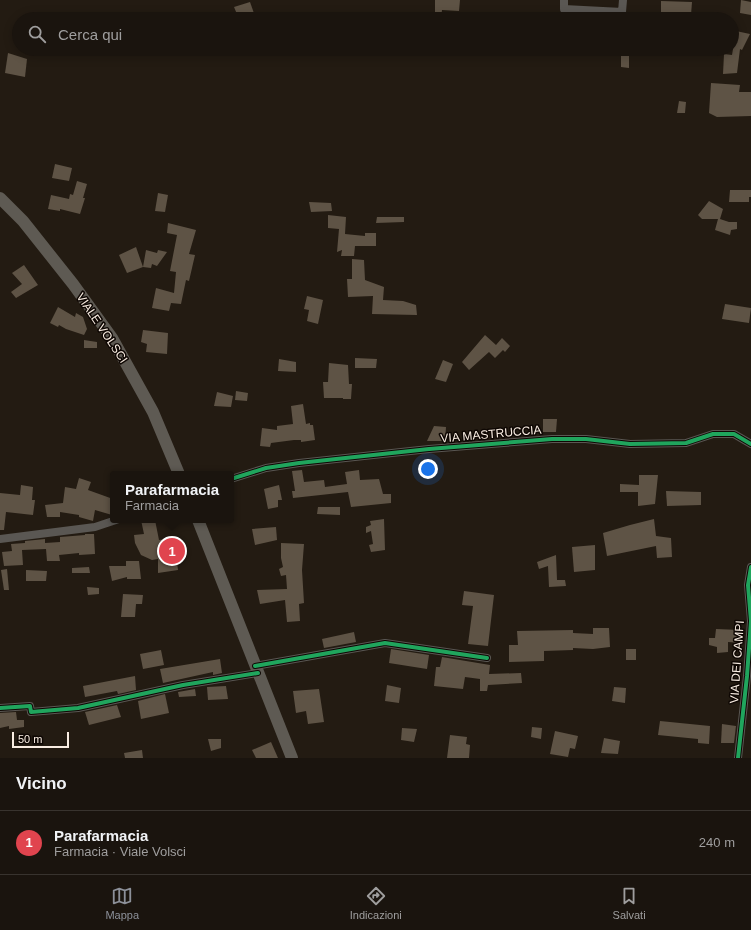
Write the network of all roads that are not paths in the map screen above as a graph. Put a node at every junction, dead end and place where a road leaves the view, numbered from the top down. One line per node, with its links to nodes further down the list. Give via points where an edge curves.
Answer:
1 (564, 0): 2 (street, via 564,9 622,12)
2 (623, 0)
3 (0, 198): 5 (main road, VIALE VOLSCI, via 23,221 112,338 153,412)
4 (751, 444): 6 (street, VIA MASTRUCCIA, via 734,434 713,434 686,443 630,444 586,439 552,439 299,463 266,468)
5 (179, 471)
6 (234, 478)
7 (110, 522): 9 (street, via 95,527)
8 (200, 523): 12 (main road)
9 (0, 539)
10 (751, 567): 15 (street, VIA DEI CAMPI, via 748,584 751,621)
11 (486, 658): 12 (street, via 384,643)
12 (257, 669): 13 (street, via 78,708 31,712 30,706); 14 (main road)
13 (0, 708)
14 (292, 758)
15 (738, 758)

